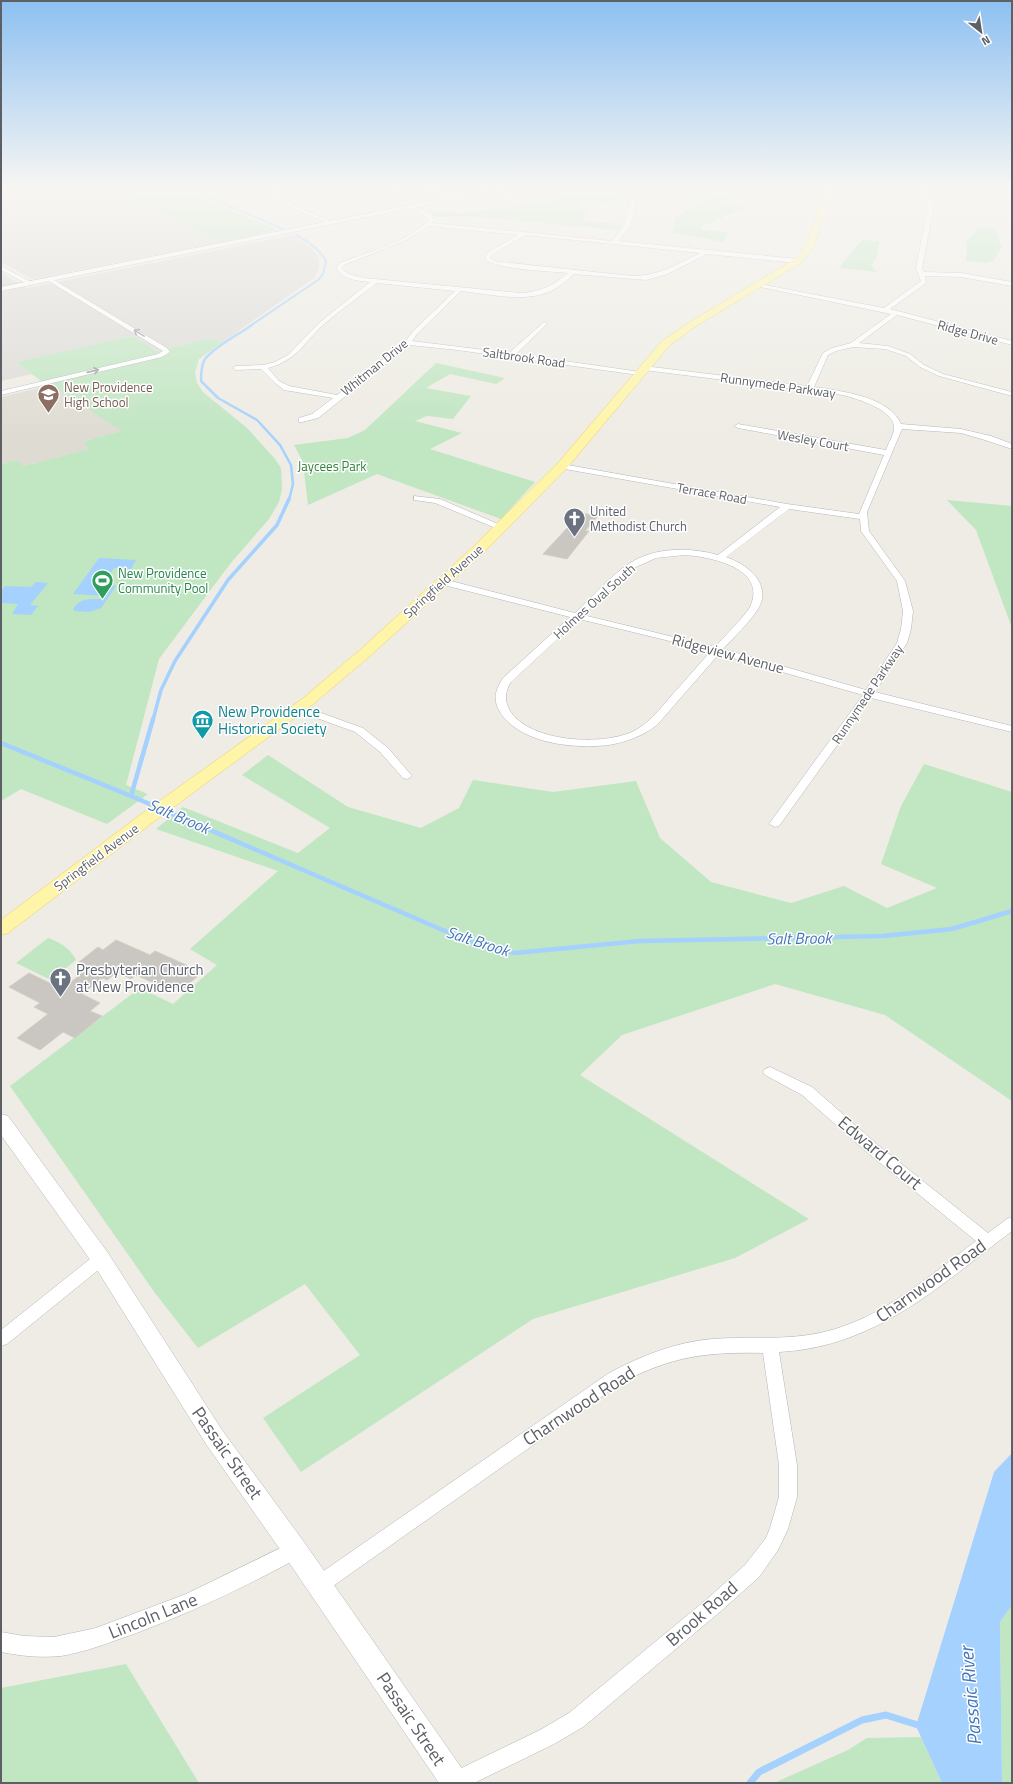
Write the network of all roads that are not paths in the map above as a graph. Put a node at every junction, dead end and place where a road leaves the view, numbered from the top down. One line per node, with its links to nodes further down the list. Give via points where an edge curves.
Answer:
1 (5, 270): 13 (street)
2 (93, 270): 10 (street)
3 (340, 270): 11 (street, via 345,275)
4 (558, 270): 8 (street)
5 (670, 270): 8 (street, via 653,277 632,278)
6 (784, 270): 14 (main road, Springfield Avenue)
7 (920, 270): 9 (street)
8 (574, 272): 16 (street, via 554,289 534,294 508,296)
9 (922, 274): 12 (street, via 957,275); 17 (street, via 922,285)
10 (49, 279): 13 (street); 30 (street, one-way to 10, via 167,352)
11 (376, 281): 16 (street); 26 (street, via 321,324 290,356)
12 (1010, 282)
13 (29, 283): 15 (street)
14 (759, 286): 17 (street, Ridge Drive); 28 (main road, Springfield Avenue, via 679,333)
15 (1, 288)
16 (459, 290): 23 (street, Whitman Drive, via 415,332)
17 (886, 310): 18 (street, Ridge Drive)
18 (896, 313): 21 (street, Ridge Drive); 24 (street)
19 (544, 324): 25 (street)
20 (1012, 334): 21 (street)
21 (1001, 340): 22 (street, Ridge Drive)
22 (1012, 343)
23 (408, 344): 25 (street, Saltbrook Road); 32 (street, Whitman Drive)
24 (853, 345): 29 (street, via 834,349 825,354); 31 (street, via 894,349 942,375)
25 (511, 355): 28 (street, Saltbrook Road)
26 (263, 367): 27 (street); 32 (street, via 277,382 287,388)
27 (236, 368)
28 (641, 370): 29 (street, Runnymede Parkway); 38 (main road, Springfield Avenue)
29 (810, 388): 35 (street, Runnymede Parkway, via 843,393 864,400 887,412 898,422)
30 (1, 393)
31 (1012, 394)
32 (338, 397): 33 (street, Whitman Drive, via 315,416)
33 (302, 420)
34 (738, 426): 37 (street, Wesley Court)
35 (898, 426): 36 (street, via 961,431); 37 (street)
36 (1012, 447)
37 (888, 453): 41 (street)
38 (562, 466): 40 (street, Terrace Road); 42 (main road, Springfield Avenue)
39 (417, 498): 42 (street, via 438,501)
40 (787, 506): 41 (street, Terrace Road); 43 (street)
41 (863, 517): 47 (street, Runnymede Parkway, via 865,531 901,581 908,611 902,643)
42 (501, 527): 44 (main road, Springfield Avenue)
43 (720, 557): 45 (street, Holmes Oval South, via 679,552 652,556 627,570); 46 (street, Holmes Oval South, via 734,562 746,571 755,584 758,597 754,608)
44 (443, 582): 45 (street, Ridgeview Avenue); 48 (main road, Springfield Avenue, via 365,653)
45 (576, 616): 46 (street, Ridgeview Avenue); 46 (street, Holmes Oval South, via 501,688 500,697 506,715 526,730 558,740 579,743 604,742 630,736 648,728)
46 (717, 650): 47 (street, Ridgeview Avenue)
47 (869, 694): 49 (street, Ridgeview Avenue); 51 (street, Runnymede Parkway)
48 (299, 708): 50 (street, via 359,730 384,750); 52 (main road, Springfield Avenue)
49 (1012, 729)
50 (407, 776)
51 (775, 824)
52 (1, 929)
53 (770, 1072): 56 (street, Edward Court, via 808,1091 874,1150)
54 (1, 1121): 57 (street, Passaic Street)
55 (1012, 1223): 56 (street, Charnwood Road)
56 (987, 1241): 59 (street, Charnwood Road, via 905,1303 866,1326 820,1340)
57 (101, 1259): 58 (street); 60 (street, Passaic Street, via 214,1437)
58 (1, 1339)
59 (770, 1346): 61 (street, Charnwood Road, via 726,1345 679,1352 636,1367 615,1378); 63 (street, Brook Road, via 789,1481 784,1513 772,1544 752,1571 736,1586 576,1720 547,1737)
60 (295, 1550): 61 (street, Passaic Street); 62 (street, Lincoln Lane, via 247,1576 154,1617 99,1637 61,1646 23,1647)
61 (319, 1585): 63 (street, Passaic Street)
62 (1, 1642)
63 (454, 1782)

